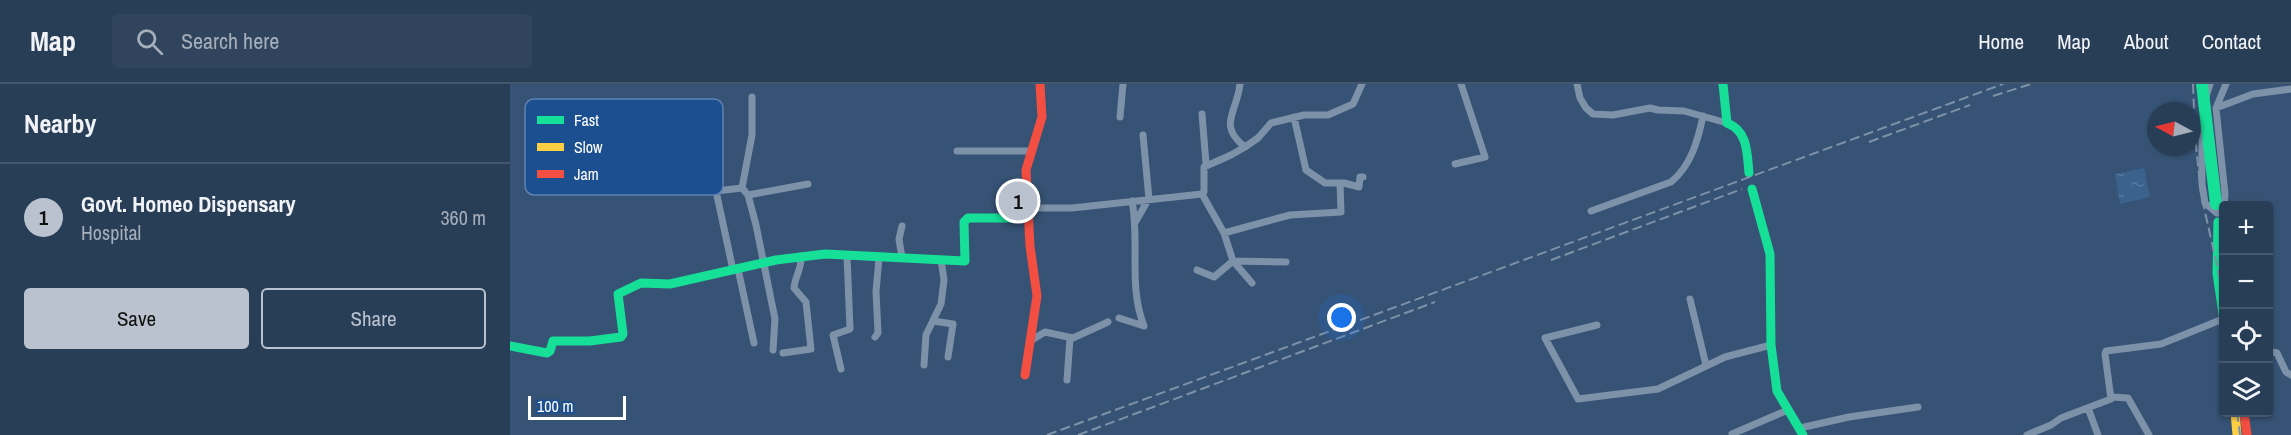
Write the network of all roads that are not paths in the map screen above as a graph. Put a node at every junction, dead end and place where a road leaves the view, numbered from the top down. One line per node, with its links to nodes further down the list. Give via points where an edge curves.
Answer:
1 (1040, 84): 22 (main road, via 1042,117)
2 (1123, 84): 16 (street)
3 (1240, 84): 20 (street, via 1230,127 1234,138)
4 (1362, 84): 17 (street, via 1353,104 1328,115)
5 (1461, 84): 24 (street, via 1485,157)
6 (1577, 84): 15 (street, via 1580,98 1593,114 1613,115 1650,108)
7 (1723, 84): 18 (main road)
8 (2202, 84): 38 (main road, bridge)
9 (2211, 84): 39 (street, via 2202,110 2202,184 2205,203)
10 (2226, 84): 13 (street)
11 (2291, 89): 13 (street, via 2253,94)
12 (752, 98): 29 (street, via 752,135)
13 (2216, 108): 37 (street)
14 (1202, 114): 23 (street)
15 (1703, 116): 18 (street); 40 (street, via 1691,158 1676,178)
16 (1120, 117)
17 (1294, 117): 20 (street, via 1271,123); 27 (street, via 1306,170 1325,183)
18 (1727, 123): 25 (main road, via 1742,133)
19 (1143, 135): 35 (street)
20 (1245, 147): 23 (street)
21 (957, 151): 22 (street)
22 (1031, 151): 41 (main road, via 1026,170)
23 (1206, 164): 32 (street, via 1202,169)
24 (1455, 164)
25 (1749, 173)
26 (1363, 177): 27 (street, via 1359,187)
27 (1340, 183): 45 (street, via 1341,212 1290,215)
28 (808, 184): 34 (street)
29 (742, 188): 31 (street); 34 (street)
30 (1752, 189): 68 (main road, via 1770,254)
31 (723, 190)
32 (1202, 194): 35 (street); 45 (street)
33 (717, 195): 54 (street)
34 (748, 195): 53 (street)
35 (1148, 199): 36 (street); 42 (street)
36 (1132, 201): 41 (street); 42 (street)
37 (2223, 201)
38 (2219, 203)
39 (2219, 210)
40 (1591, 211)
41 (1028, 213): 50 (main road, via 968,218 964,222 965,261); 66 (main road, via 1037,296)
42 (1136, 221): 59 (street, via 1136,290 1144,326)
43 (2219, 222): 58 (main road, via 2216,257)
44 (902, 226): 49 (street)
45 (1224, 233): 51 (street)
46 (847, 255): 47 (main road); 48 (main road); 76 (street, via 850,329 833,335)
47 (801, 256): 53 (main road); 72 (street, via 802,269 794,288 806,302 811,349)
48 (879, 258): 49 (main road); 64 (street)
49 (902, 258): 50 (main road)
50 (941, 260): 60 (street, via 941,304)
51 (1233, 261): 52 (street); 55 (street, via 1214,277); 56 (street)
52 (1286, 262)
53 (763, 264): 54 (main road); 70 (street, via 775,319)
54 (735, 270): 67 (street); 69 (main road, via 670,284 641,283 618,294 623,334 620,338 553,341 547,353)
55 (1197, 270)
56 (1252, 283)
57 (1690, 299): 75 (street)
58 (2222, 309)
59 (1119, 318)
60 (933, 321): 73 (street, via 953,324); 74 (street, via 926,335)
61 (1108, 322): 65 (street)
62 (2219, 322): 80 (street, via 2161,344 2106,351)
63 (1597, 325): 75 (street, via 1545,339 1578,399 1658,389)
64 (875, 337)
65 (1070, 338): 66 (street, via 1045,332); 79 (street)
66 (1030, 341): 77 (main road)
67 (754, 343)
68 (1771, 345): 75 (street); 83 (main road, via 1777,391)
69 (510, 346)
70 (773, 350)
71 (2273, 352): 78 (street)
72 (783, 353)
73 (948, 357)
74 (924, 365)
75 (1706, 365)
76 (841, 369)
77 (1025, 375)
78 (2291, 375)
79 (1067, 380)
80 (2111, 397): 82 (street); 91 (street, via 2128,398)
81 (1918, 406): 86 (street, via 1849,417)
82 (2088, 408): 87 (street, via 2054,421); 90 (street)
83 (1788, 410): 86 (main road); 88 (street)
84 (2235, 417): 92 (main road)
85 (2245, 417): 93 (main road)
86 (1802, 431)
87 (2048, 431): 89 (street)
88 (1732, 434)
89 (2027, 435)
90 (2098, 435)
91 (2149, 435)
92 (2237, 435)
93 (2247, 435)

